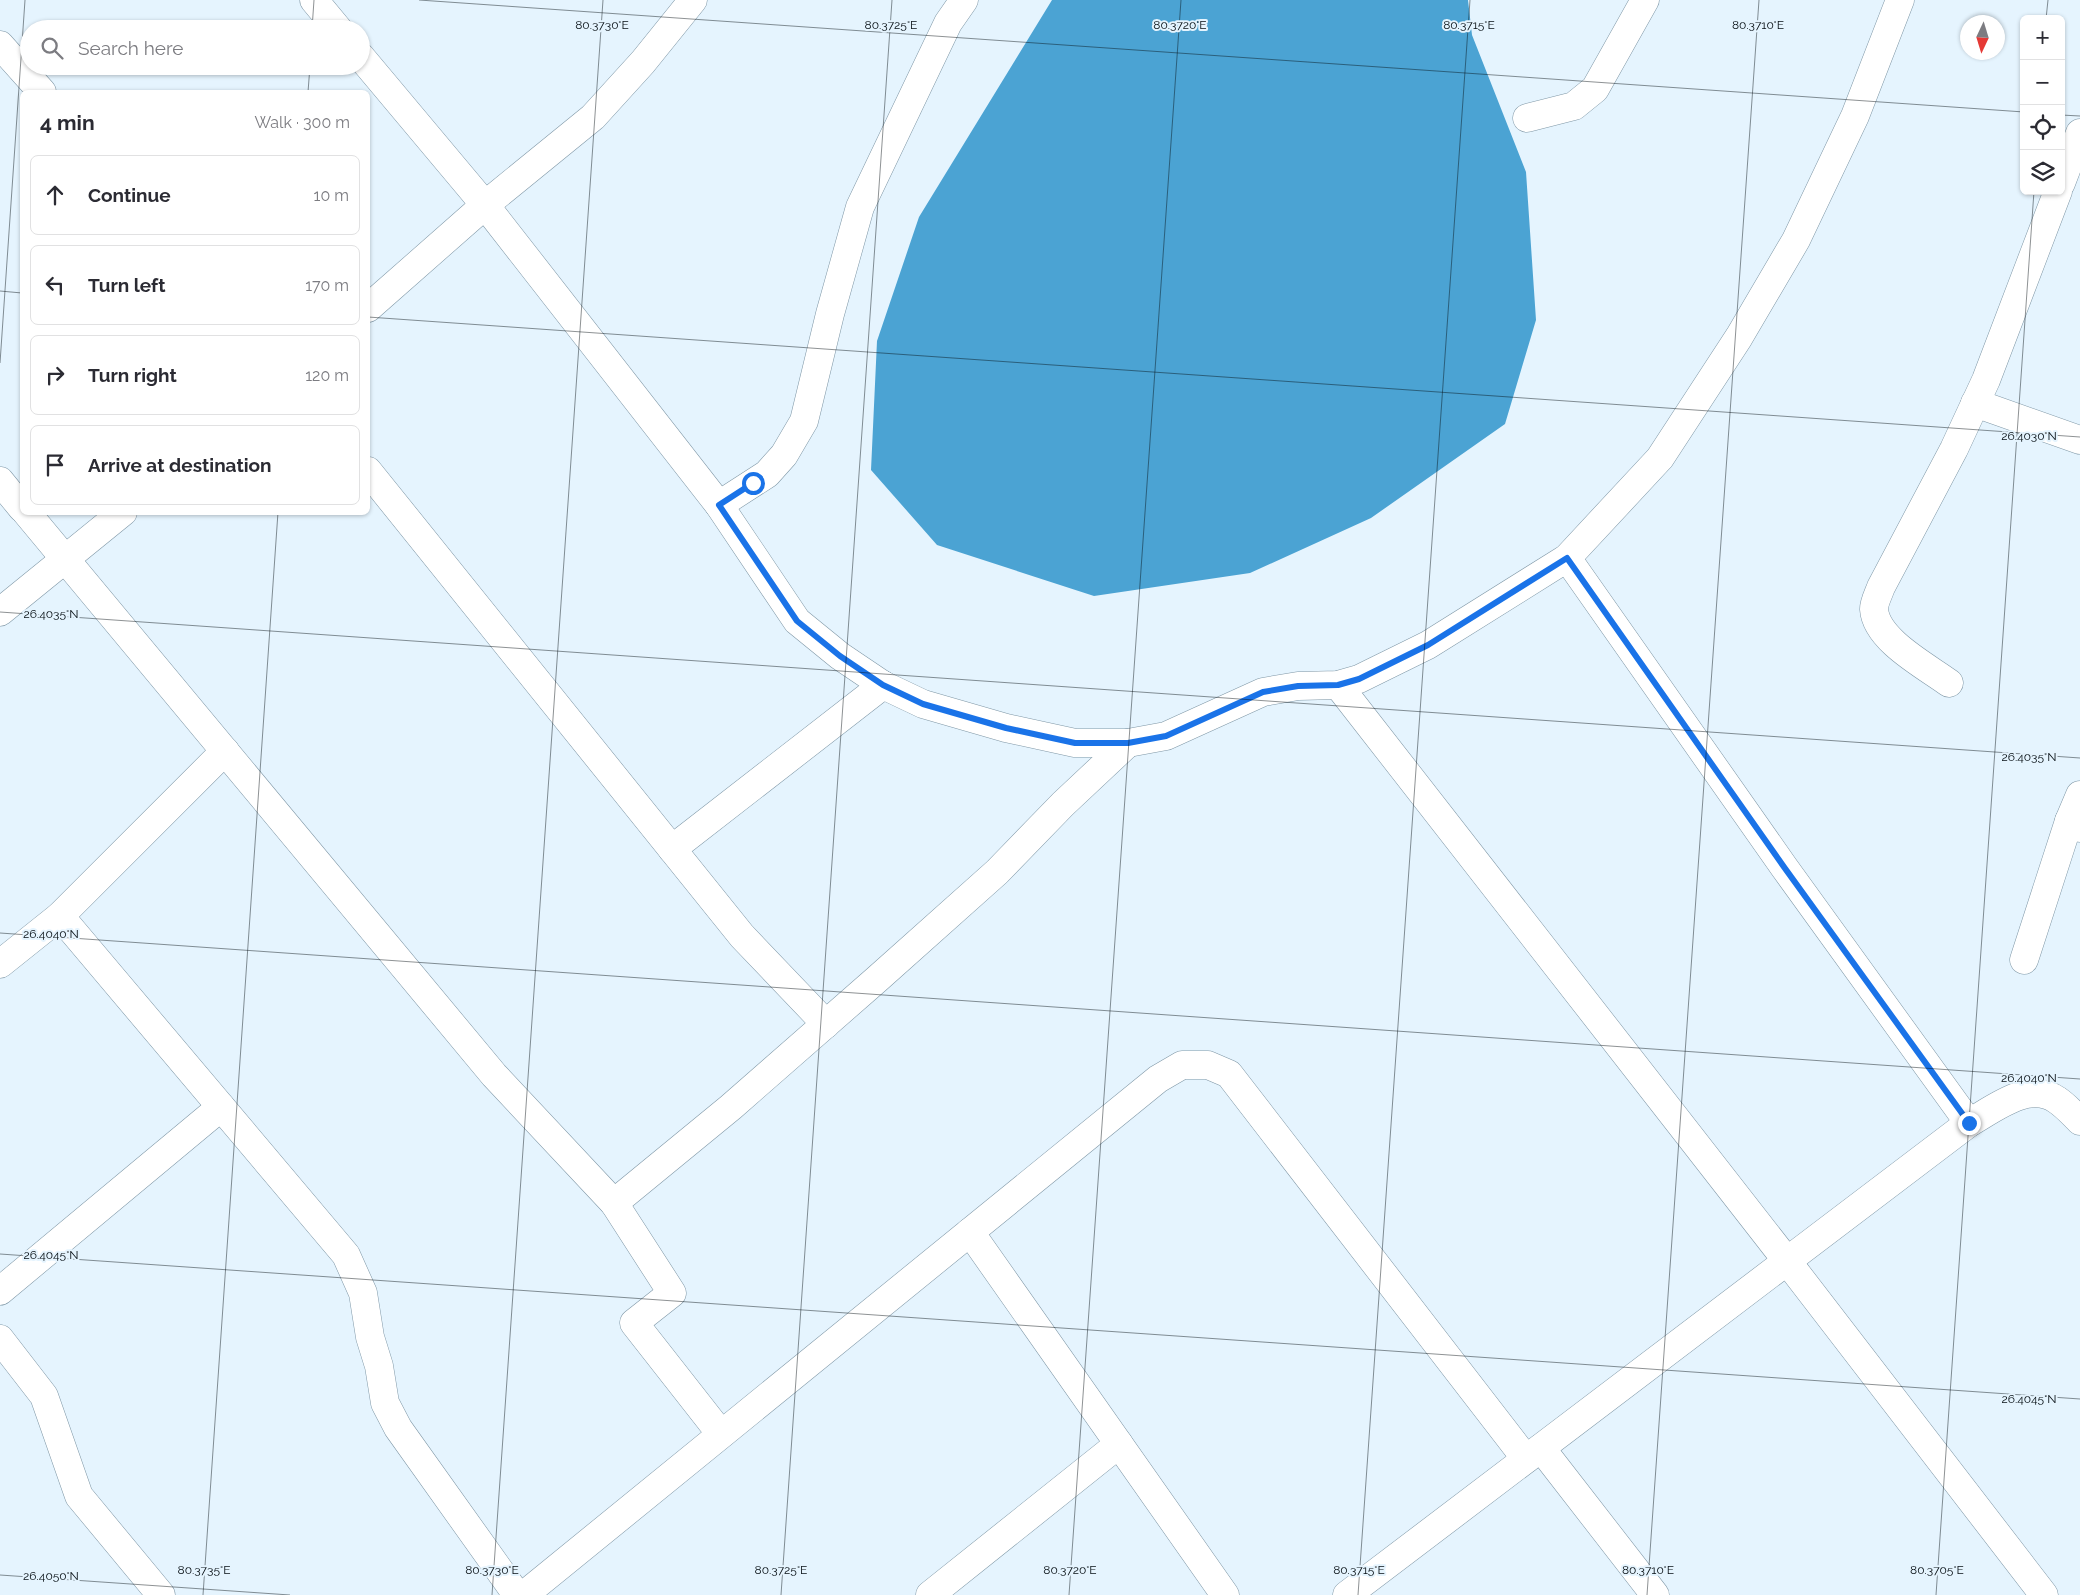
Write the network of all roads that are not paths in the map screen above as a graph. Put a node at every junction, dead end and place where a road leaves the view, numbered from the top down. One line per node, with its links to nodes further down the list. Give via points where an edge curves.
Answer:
1 (314, 0): 6 (street)
2 (693, 0): 16 (street, via 593,117)
3 (964, 0): 22 (street, via 948,24 860,207 804,421 784,455 767,474)
4 (1645, 0): 12 (street, via 1595,89 1574,106)
5 (1900, 0): 26 (street, via 1855,116 1800,231 1739,337 1660,458)
6 (331, 20)
7 (0, 45): 8 (street)
8 (20, 67)
9 (370, 68): 16 (street)
10 (27, 75): 11 (street)
11 (40, 90)
12 (1527, 118)
13 (2080, 133): 14 (street)
14 (2065, 172)
15 (2056, 195): 18 (street)
16 (485, 206): 17 (street); 22 (street)
17 (370, 306)
18 (1975, 403): 19 (street); 29 (street, via 1881,587 1874,607 1878,623 1888,638)
19 (2080, 440)
20 (370, 473): 36 (street)
21 (0, 481): 23 (street)
22 (719, 505): 30 (street, via 797,621)
23 (20, 506)
24 (28, 515): 27 (street)
25 (119, 515): 27 (street)
26 (1567, 558): 31 (street, via 1428,645 1359,679); 43 (street)
27 (65, 560): 28 (street); 33 (street)
28 (0, 612)
29 (1949, 683)
30 (883, 685): 32 (street, via 923,704 1006,728 1075,743); 36 (street)
31 (1338, 685): 32 (street, via 1298,686 1263,692 1166,736); 46 (street)
32 (1128, 743): 40 (street, via 997,872)
33 (225, 751): 37 (street); 44 (street, via 494,1076)
34 (2080, 795): 35 (street)
35 (2075, 825): 38 (street)
36 (672, 848): 40 (street, via 742,936)
37 (60, 916): 39 (street); 41 (street)
38 (2024, 960)
39 (0, 964)
40 (826, 1024): 44 (street)
41 (221, 1107): 47 (street); 53 (street, via 346,1255 362,1293 385,1403 398,1428)
42 (2080, 1121): 43 (street, via 2057,1099 2039,1092 2021,1095)
43 (1969, 1123): 46 (street)
44 (614, 1203): 49 (street, via 672,1293 634,1323)
45 (970, 1232): 49 (street); 50 (street); 51 (street, via 1158,1079 1182,1065 1208,1065 1229,1074)
46 (1787, 1262): 51 (street); 59 (street)
47 (0, 1292)
48 (0, 1339): 52 (street, via 44,1396 79,1496)
49 (721, 1434): 54 (street)
50 (1119, 1444): 55 (street); 56 (street)
51 (1534, 1454): 57 (street); 58 (street)
52 (160, 1595)
53 (517, 1595)
54 (524, 1595)
55 (930, 1595)
56 (1225, 1595)
57 (1347, 1595)
58 (1655, 1595)
59 (2044, 1595)

